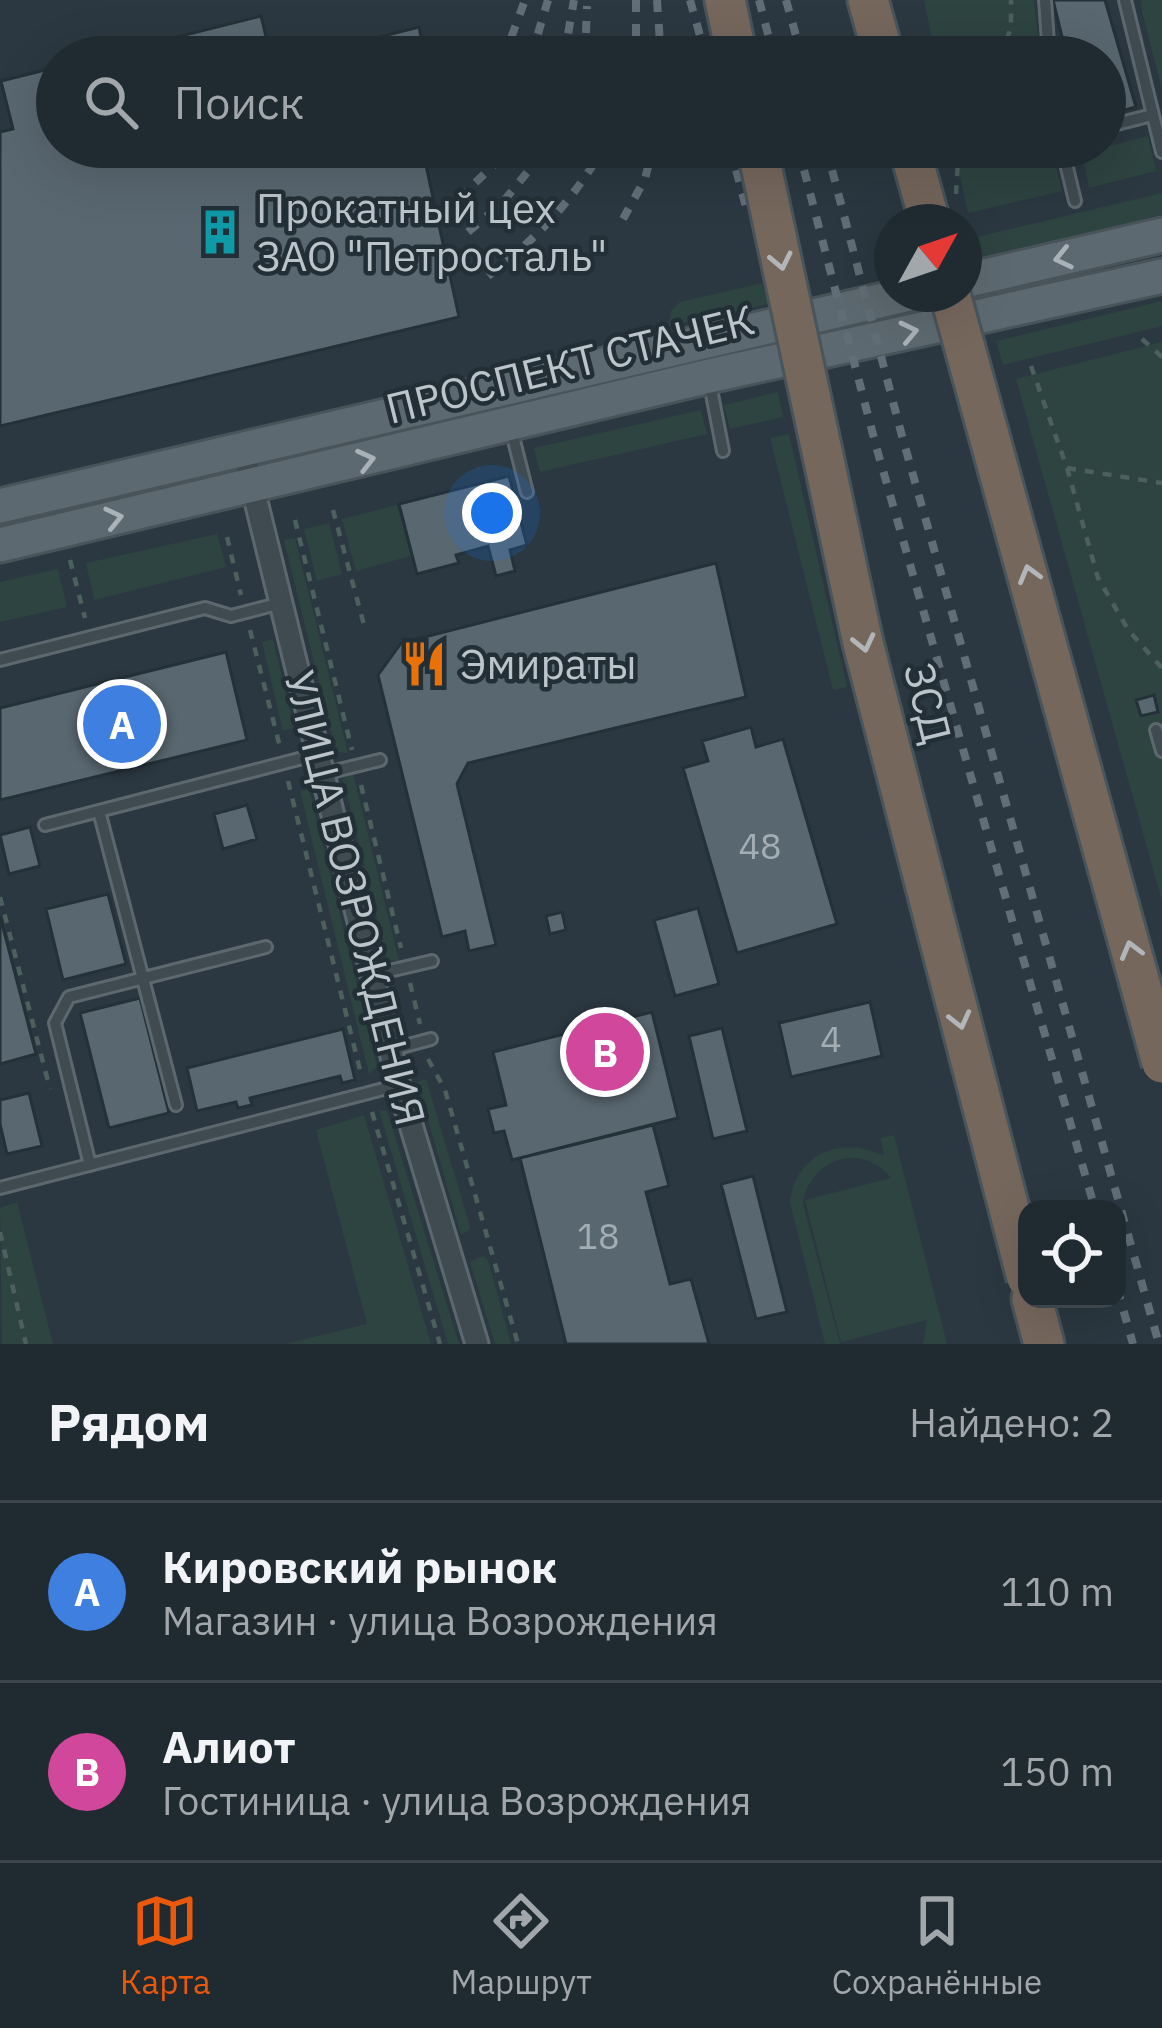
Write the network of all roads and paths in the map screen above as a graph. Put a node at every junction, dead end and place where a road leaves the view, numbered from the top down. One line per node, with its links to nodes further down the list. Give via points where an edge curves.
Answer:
1 (725, 0): 6 (highway)
2 (868, 0): 7 (highway)
3 (1011, 0): 8 (path)
4 (1045, 0): 9 (lane)
5 (1125, 0): 10 (lane)
6 (733, 36)
7 (878, 36)
8 (1008, 36)
9 (1047, 36)
10 (1152, 116): 11 (lane); 12 (lane)
11 (1126, 122)
12 (1162, 152)
13 (761, 168): 72 (highway, ЗСД, one-way to 72, bridge, via 863,643)
14 (920, 168): 18 (highway)
15 (956, 168): 19 (path)
16 (1068, 168): 17 (lane)
17 (1075, 201)
18 (939, 204)
19 (945, 204)
20 (1162, 236): 22 (main road, one-way to 22)
21 (1162, 276): 28 (main road, ПРОСПЕКТ СТАЧЕК, one-way to 21)
22 (982, 277)
23 (874, 302): 30 (main road, ПРОСПЕКТ СТАЧЕК)
24 (955, 312): 64 (highway, one-way to 24, bridge)
25 (1142, 339): 26 (path)
26 (1162, 357)
27 (1031, 366): 32 (path)
28 (709, 376): 29 (main road, ПРОСПЕКТ СТАЧЕК); 31 (lane)
29 (510, 424): 34 (main road, ПРОСПЕКТ СТАЧЕК, one-way to 29); 35 (lane)
30 (243, 448): 34 (street, УЛИЦА ВОЗРОЖДЕНИЯ); 36 (main road, ПРОСПЕКТ СТАЧЕК)
31 (723, 451)
32 (1067, 468): 33 (path); 47 (path, via 1098,578)
33 (1162, 484)
34 (252, 487): 40 (main road, ПРОСПЕКТ СТАЧЕК, one-way to 34); 42 (street, УЛИЦА ВОЗРОЖДЕНИЯ)
35 (527, 492)
36 (0, 506)
37 (333, 510): 44 (path)
38 (295, 520): 53 (path)
39 (226, 537): 43 (path)
40 (0, 545)
41 (70, 560): 45 (path)
42 (281, 603): 43 (lane); 52 (street, УЛИЦА ВОЗРОЖДЕНИЯ)
43 (245, 612): 45 (lane, via 205,608); 51 (path)
44 (364, 625)
45 (89, 637): 46 (lane)
46 (0, 660)
47 (1162, 668)
48 (1156, 730): 49 (lane)
49 (1162, 751)
50 (380, 760): 53 (lane)
51 (284, 763): 52 (lane); 54 (lane); 66 (path)
52 (320, 764): 53 (lane); 60 (street, УЛИЦА ВОЗРОЖДЕНИЯ)
53 (356, 766): 59 (path)
54 (99, 811): 55 (lane); 61 (lane)
55 (45, 825)
56 (0, 897): 67 (path)
57 (266, 947): 61 (lane)
58 (432, 961): 59 (lane)
59 (406, 968): 60 (lane); 62 (path)
60 (372, 975): 63 (street, УЛИЦА ВОЗРОЖДЕНИЯ)
61 (144, 978): 68 (lane); 69 (lane, via 69,997 55,1023)
62 (427, 1040): 63 (lane); 77 (path)
63 (390, 1050): 65 (street, УЛИЦА ВОЗРОЖДЕНИЯ)
64 (1162, 1063)
65 (398, 1085): 66 (lane); 76 (street, УЛИЦА ВОЗРОЖДЕНИЯ)
66 (366, 1094): 69 (lane); 75 (path)
67 (53, 1101)
68 (176, 1106)
69 (89, 1165): 70 (lane)
70 (0, 1188)
71 (0, 1232): 74 (path)
72 (1018, 1243)
73 (1034, 1308): 78 (highway)
74 (26, 1344)
75 (440, 1344)
76 (477, 1344)
77 (518, 1344)
78 (1044, 1344)

